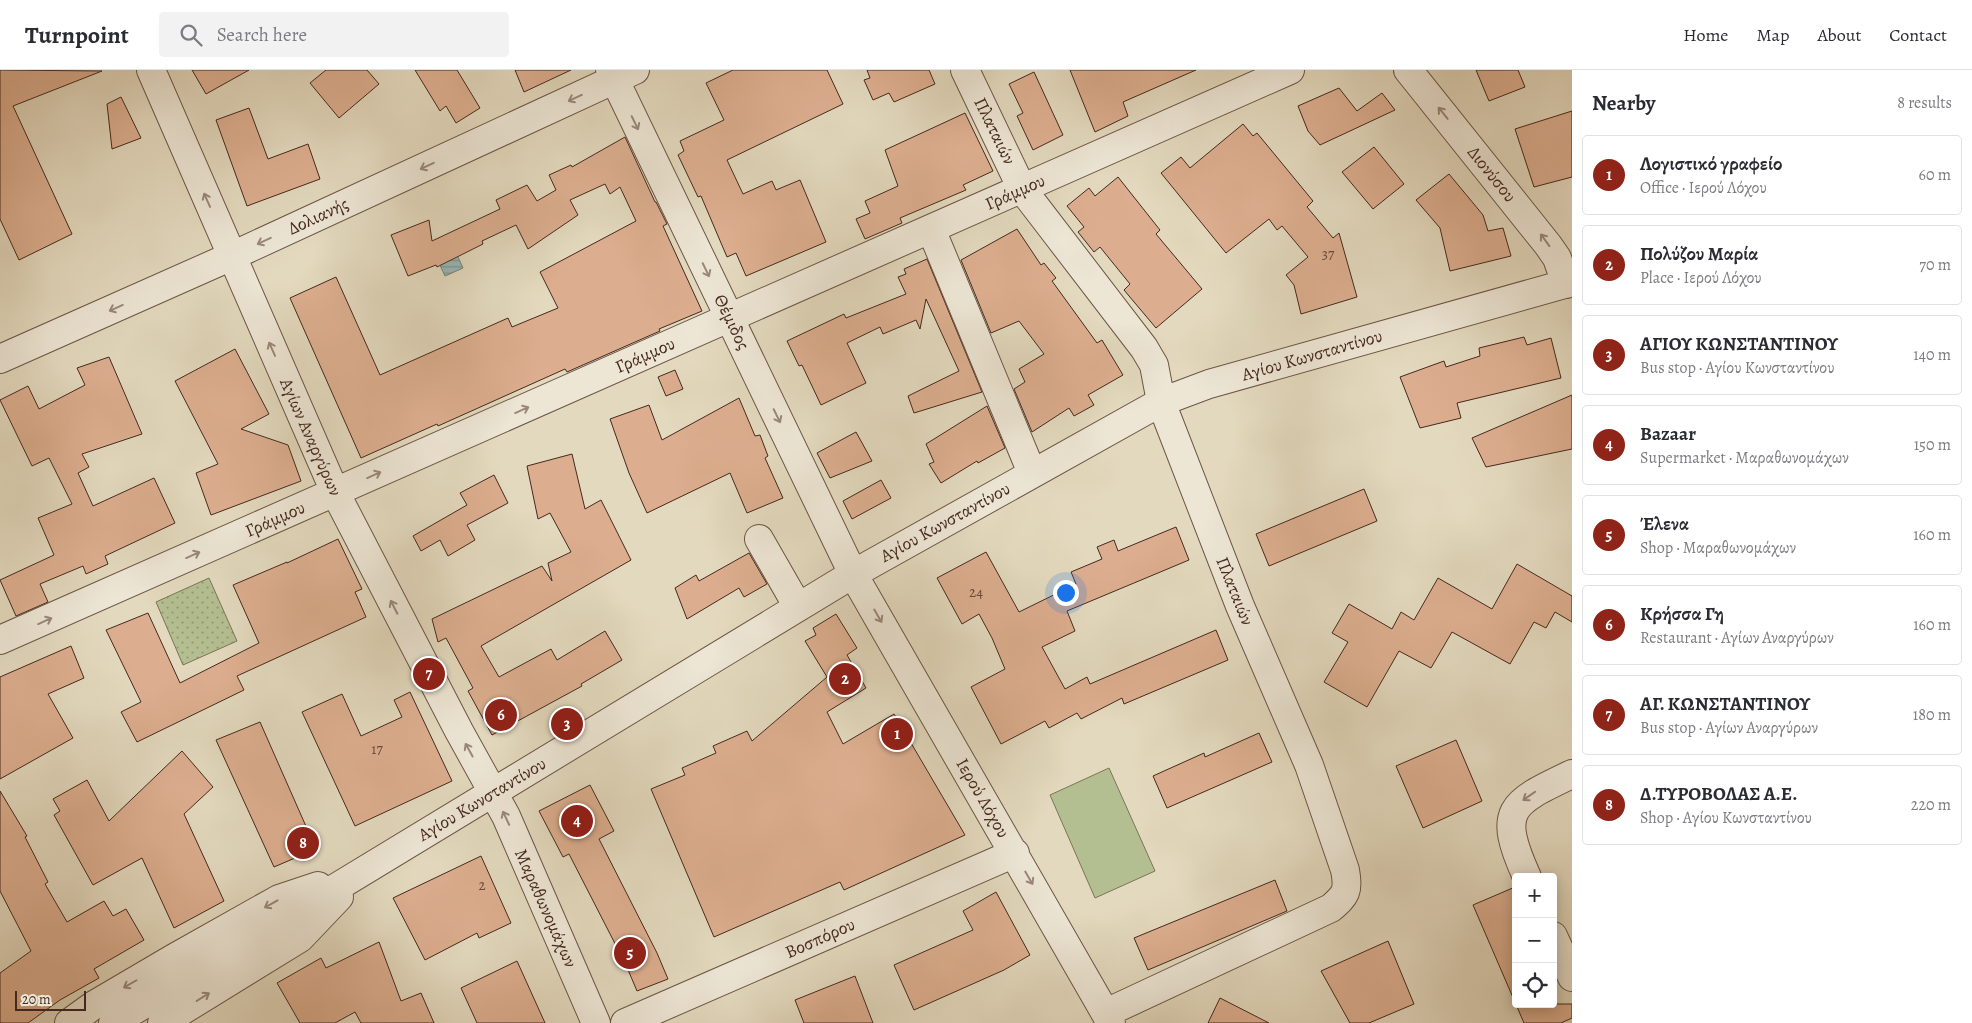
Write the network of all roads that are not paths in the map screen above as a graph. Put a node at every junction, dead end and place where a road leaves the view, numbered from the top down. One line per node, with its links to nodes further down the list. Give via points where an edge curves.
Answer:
1 (151, 70): 8 (street, Αγίων Αναργύρων, one-way to 1)
2 (965, 70): 6 (street, Πλαταιών)
3 (1290, 70): 6 (street, Γράμμου)
4 (1408, 70): 9 (street, Διονύσου, one-way to 4, via 1548,245)
5 (620, 73): 8 (street, Δολιανής, one-way to 8); 10 (street, Θέμιδος, one-way to 10)
6 (1022, 189): 7 (street, Γράμμου); 12 (street, Πλαταιών, via 1144,348 1154,365)
7 (931, 229): 10 (street, Γράμμου); 13 (street)
8 (232, 256): 11 (street, Δολιανής, one-way to 11); 14 (street, Αγίων Αναργύρων, one-way to 8)
9 (1569, 283): 12 (street, Αγίου Κωνσταντίνου, via 1209,384)
10 (730, 318): 14 (street, Γράμμου, one-way to 10); 16 (street, Θέμιδος, one-way to 16)
11 (0, 360)
12 (1161, 402): 13 (street, Αγίου Κωνσταντίνου); 26 (street, Πλαταιών, via 1240,606 1309,764 1348,882 1347,892 1330,908)
13 (1032, 473): 16 (street, Αγίου Κωνσταντίνου)
14 (335, 492): 18 (street, Γράμμου, one-way to 14); 20 (street, Αγίων Αναργύρων, one-way to 14)
15 (758, 539): 17 (street)
16 (853, 574): 17 (street, Αγίου Κωνσταντίνου); 21 (street, Ιερού Λόχου, one-way to 21)
17 (798, 608): 20 (street, Αγίου Κωνσταντίνου)
18 (0, 640)
19 (1572, 774): 23 (street, one-way to 23, via 1536,791 1520,802 1514,812 1511,839)
20 (493, 793): 22 (street, Αγίου Κωνσταντίνου); 30 (street, Μαραθωνομάχων, one-way to 20)
21 (1015, 853): 26 (street, Ιερού Λόχου, one-way to 26); 31 (street, Βοσπόρου)
22 (366, 870): 27 (street, Αγίου Κωνσταντίνου, one-way to 27, via 279,899 94,1005); 28 (street, Αγίου Κωνσταντίνου); 29 (street, Αγίου Κωνσταντίνου, one-way to 22, via 300,938)
23 (1525, 873)
24 (1557, 945): 25 (street)
25 (1572, 977)
26 (1108, 1018)
27 (69, 1023)
28 (113, 1023)
29 (162, 1023)
30 (596, 1023)
31 (625, 1023)

